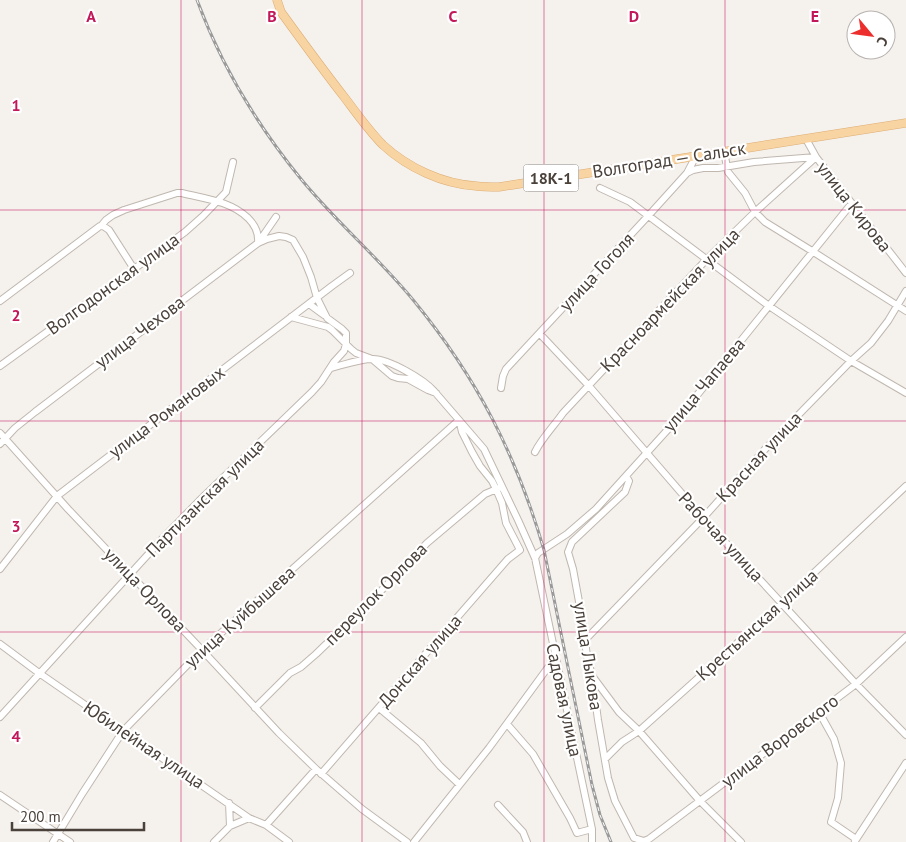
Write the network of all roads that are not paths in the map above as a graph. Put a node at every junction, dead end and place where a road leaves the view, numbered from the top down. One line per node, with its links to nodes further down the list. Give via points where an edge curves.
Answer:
1 (277, 0): 5 (main road, Волгоград — Сальск / 18К-1, via 281,12 371,132 394,154 428,174 453,183 499,187)
2 (906, 123): 3 (main road, Волгоград — Сальск / 18К-1)
3 (806, 139): 4 (main road, Волгоград — Сальск / 18К-1); 6 (street, улица Кирова)
4 (724, 152): 5 (main road, Волгоград — Сальск / 18К-1); 8 (street)
5 (696, 156): 9 (street, улица Гоголя)
6 (816, 157): 8 (street); 12 (street, улица Кирова); 13 (street, Красноармейская улица)
7 (233, 162): 11 (street, via 226,192)
8 (726, 166): 9 (street); 13 (street)
9 (687, 173): 14 (street, улица Гоголя)
10 (600, 188): 14 (street)
11 (219, 199): 16 (street, via 182,193 169,195 113,215); 17 (street, via 250,221 257,232); 20 (street, Волгодонская улица, via 185,232)
12 (852, 203): 18 (street, улица Чапаева); 22 (street, улица Кирова)
13 (755, 212): 18 (street, via 765,222); 19 (street, Красноармейская улица)
14 (649, 215): 19 (street); 32 (street, улица Гоголя)
15 (276, 217): 17 (street, улица Чехова)
16 (101, 226): 20 (street, via 109,230); 25 (street)
17 (258, 243): 24 (street, via 279,236 293,240 303,257); 43 (street, улица Чехова)
18 (812, 251): 27 (street, улица Чапаева); 28 (street)
19 (707, 259): 27 (street); 38 (street, Красноармейская улица)
20 (134, 269): 36 (street, Волгодонская улица)
21 (350, 273): 24 (street, улица Романовых)
22 (906, 273)
23 (906, 291): 28 (street, Красная улица)
24 (317, 298): 26 (street, улица Романовых); 31 (street)
25 (0, 301)
26 (309, 304): 30 (street, улица Романовых); 31 (street)
27 (769, 306): 35 (street); 46 (street, улица Чапаева)
28 (897, 306): 29 (street); 35 (street, Красная улица, via 871,343)
29 (906, 311)
30 (291, 317): 33 (street, via 328,327); 51 (street, улица Романовых)
31 (327, 318): 33 (street, via 346,333)
32 (540, 334): 38 (street, Рабочая улица); 39 (street, улица Гоголя, via 506,369)
33 (346, 344): 34 (street, via 356,353); 37 (street, Партизанская улица)
34 (372, 359): 37 (street); 40 (street, via 380,359 416,377); 40 (street, via 392,376 408,379)
35 (851, 361): 41 (street); 53 (street, Красная улица)
36 (0, 366)
37 (331, 368): 57 (street, Партизанская улица, via 312,392 199,501)
38 (589, 386): 45 (street, Красноармейская улица, via 563,412); 46 (street, Рабочая улица)
39 (501, 388)
40 (437, 393): 42 (street)
41 (906, 393)
42 (459, 420): 49 (street, Садовая улица, via 484,449); 49 (street, Садовая улица, via 480,466); 62 (street, улица Куйбышева)
43 (2, 435): 44 (street, улица Чехова); 51 (street, улица Орлова)
44 (0, 444)
45 (534, 452)
46 (646, 453): 47 (street, улица Чапаева); 53 (street, Рабочая улица)
47 (626, 476): 55 (street, улица Чапаева, via 596,509); 60 (street, улица Лыкова, via 629,482 625,492 572,542 568,552)
48 (906, 486): 50 (street, Крестьянская улица)
49 (499, 487): 54 (street, Садовая улица, via 506,523); 55 (street, Садовая улица); 67 (street, переулок Орлова, via 485,494 427,543 316,654 290,673)
50 (898, 495): 52 (street); 58 (street, Крестьянская улица)
51 (57, 496): 56 (street, улица Романовых); 57 (street, улица Орлова)
52 (906, 499)
53 (703, 518): 58 (street, Рабочая улица); 60 (street, Красная улица)
54 (520, 550): 68 (street, Донская улица, via 508,559)
55 (535, 558): 63 (street, Садовая улица)
56 (0, 569)
57 (130, 574): 62 (street, улица Орлова); 64 (street, Партизанская улица)
58 (782, 604): 66 (street, Рабочая улица); 73 (street, Крестьянская улица)
59 (906, 637): 66 (street, улица Воровского)
60 (585, 640): 65 (street, улица Лыкова)
61 (0, 644): 64 (street, Юбилейная улица)
62 (202, 650): 67 (street, улица Орлова); 72 (street, улица Куйбышева)
63 (556, 663): 71 (street, via 549,666); 86 (street, Садовая улица)
64 (39, 673): 70 (street, Партизанская улица); 72 (street, Юбилейная улица)
65 (592, 676): 73 (street, via 619,712); 75 (street, улица Лыкова)
66 (856, 684): 69 (street, улица Воровского); 74 (street, Рабочая улица)
67 (255, 708): 77 (street, улица Орлова)
68 (379, 708): 77 (street, Донская улица); 78 (street, via 421,742)
69 (820, 712): 80 (street, улица Воровского); 89 (street, via 834,739 841,763 838,798 830,822)
70 (0, 717)
71 (506, 724): 78 (street); 86 (street, via 533,754 576,833)
72 (123, 731): 81 (street, Юбилейная улица); 87 (street, улица Куйбышева)
73 (639, 731): 75 (street, Крестьянская улица); 80 (street)
74 (906, 735)
75 (605, 759): 88 (street, улица Лыкова, via 615,801 634,838)
76 (906, 762): 89 (street)
77 (319, 771): 84 (street, Донская улица); 94 (street, улица Орлова, via 362,809)
78 (459, 784): 95 (street)
79 (0, 795): 87 (street)
80 (700, 801): 88 (street, улица Воровского); 98 (street)
81 (229, 803): 83 (street, Юбилейная улица); 85 (street)
82 (498, 805): 96 (street)
83 (249, 818): 84 (street, Юбилейная улица); 85 (street)
84 (266, 825): 93 (street, Юбилейная улица)
85 (230, 826): 92 (street)
86 (592, 829): 97 (street, Садовая улица)
87 (58, 834): 90 (street, улица Куйбышева); 91 (street)
88 (650, 841)
89 (855, 841)
90 (53, 842)
91 (70, 842)
92 (214, 842)
93 (289, 842)
94 (407, 842)
95 (414, 842)
96 (528, 842)
97 (592, 842)
98 (742, 842)

